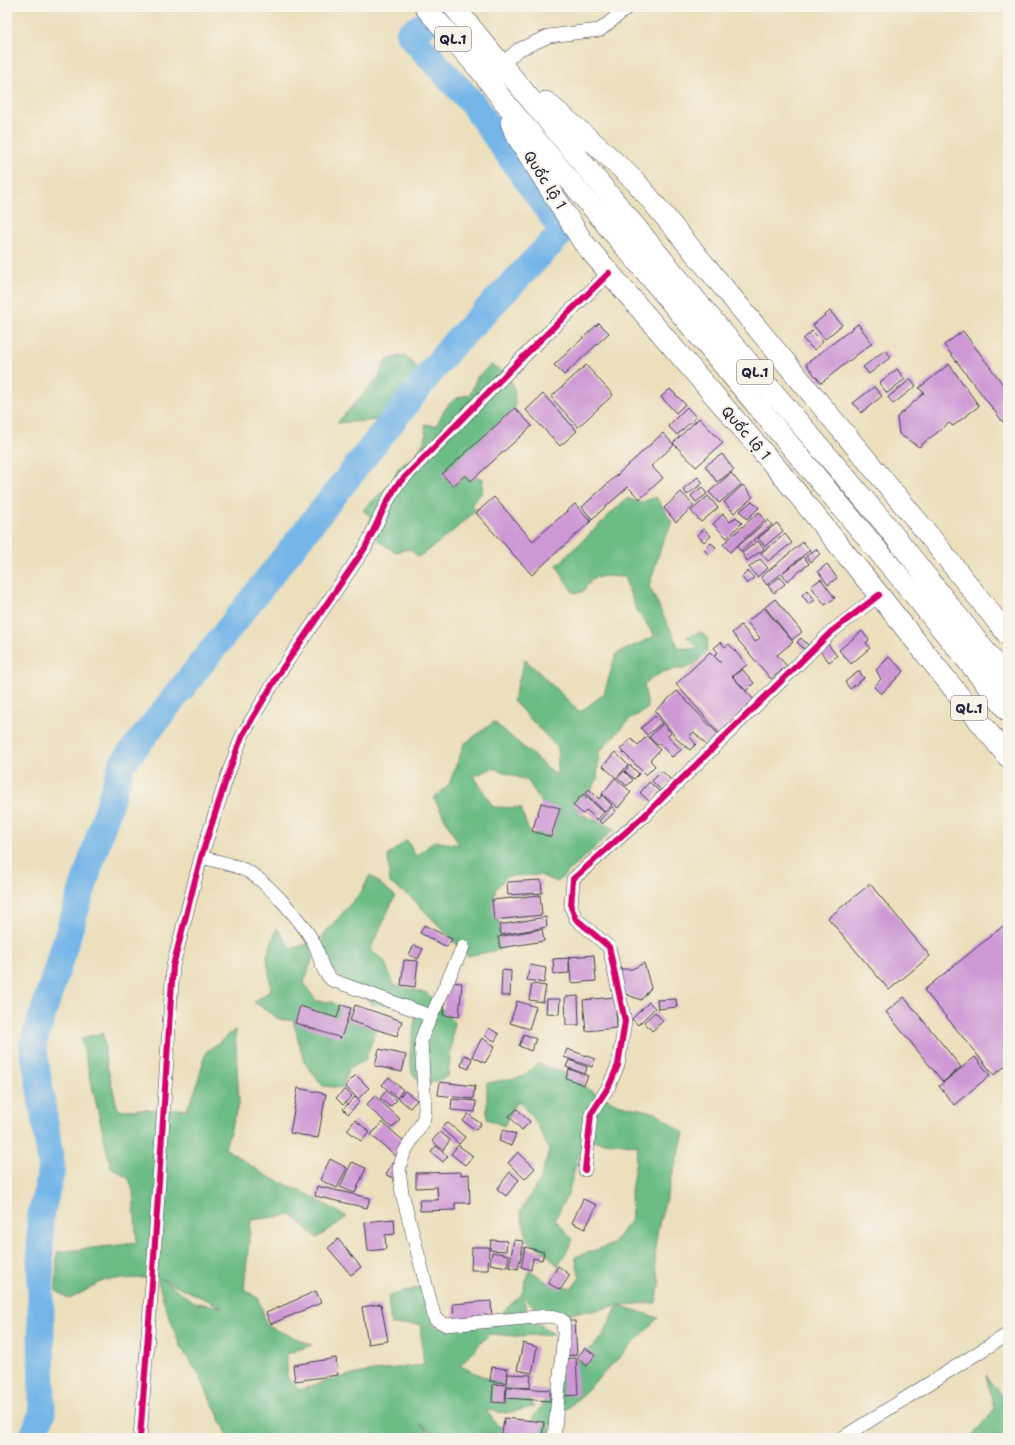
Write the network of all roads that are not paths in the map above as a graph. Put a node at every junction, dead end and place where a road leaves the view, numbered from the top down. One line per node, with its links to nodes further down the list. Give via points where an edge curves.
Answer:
1 (425, 7): 5 (highway, Quốc lộ 1 / QL.1)
2 (454, 7): 4 (highway, Quốc lộ 1 / QL.1)
3 (628, 7): 4 (street, via 600,30 549,36 518,50)
4 (502, 64): 8 (highway, Quốc lộ 1 / QL.1, via 636,182 923,528); 10 (highway, Quốc lộ 1 / QL.1, via 724,334 885,524)
5 (502, 98): 6 (highway, Quốc lộ 1 / QL.1, via 515,133 583,242); 10 (highway, Quốc lộ 1 / QL.1, via 903,580)
6 (610, 273): 7 (highway, Quốc lộ 1 / QL.1, via 774,465); 15 (street, via 519,361 397,486 365,548 280,672 242,736)
7 (880, 595): 11 (highway, Quốc lộ 1 / QL.1); 18 (street, via 831,632 644,816 573,879 571,907 576,919 609,947 625,1021 618,1065 609,1086 591,1114)
8 (989, 612): 9 (highway, Quốc lộ 1 / QL.1); 10 (highway)
9 (1008, 635)
10 (960, 636): 11 (highway); 12 (highway, Quốc lộ 1 / QL.1); 13 (highway, Quốc lộ 1 / QL.1)
11 (931, 660): 14 (highway, Quốc lộ 1 / QL.1)
12 (1008, 680)
13 (1008, 711)
14 (1008, 757)
15 (201, 857): 17 (street, via 241,868 269,888 303,927 316,946 322,968 332,980); 20 (street, via 173,966)
16 (463, 947): 17 (street)
17 (431, 1016): 21 (street, via 421,1041 424,1118 404,1154 399,1169 402,1193 435,1319 446,1325 548,1316 563,1321)
18 (585, 1170)
19 (1008, 1334): 22 (street)
20 (140, 1438)
21 (554, 1438)
22 (842, 1438)

